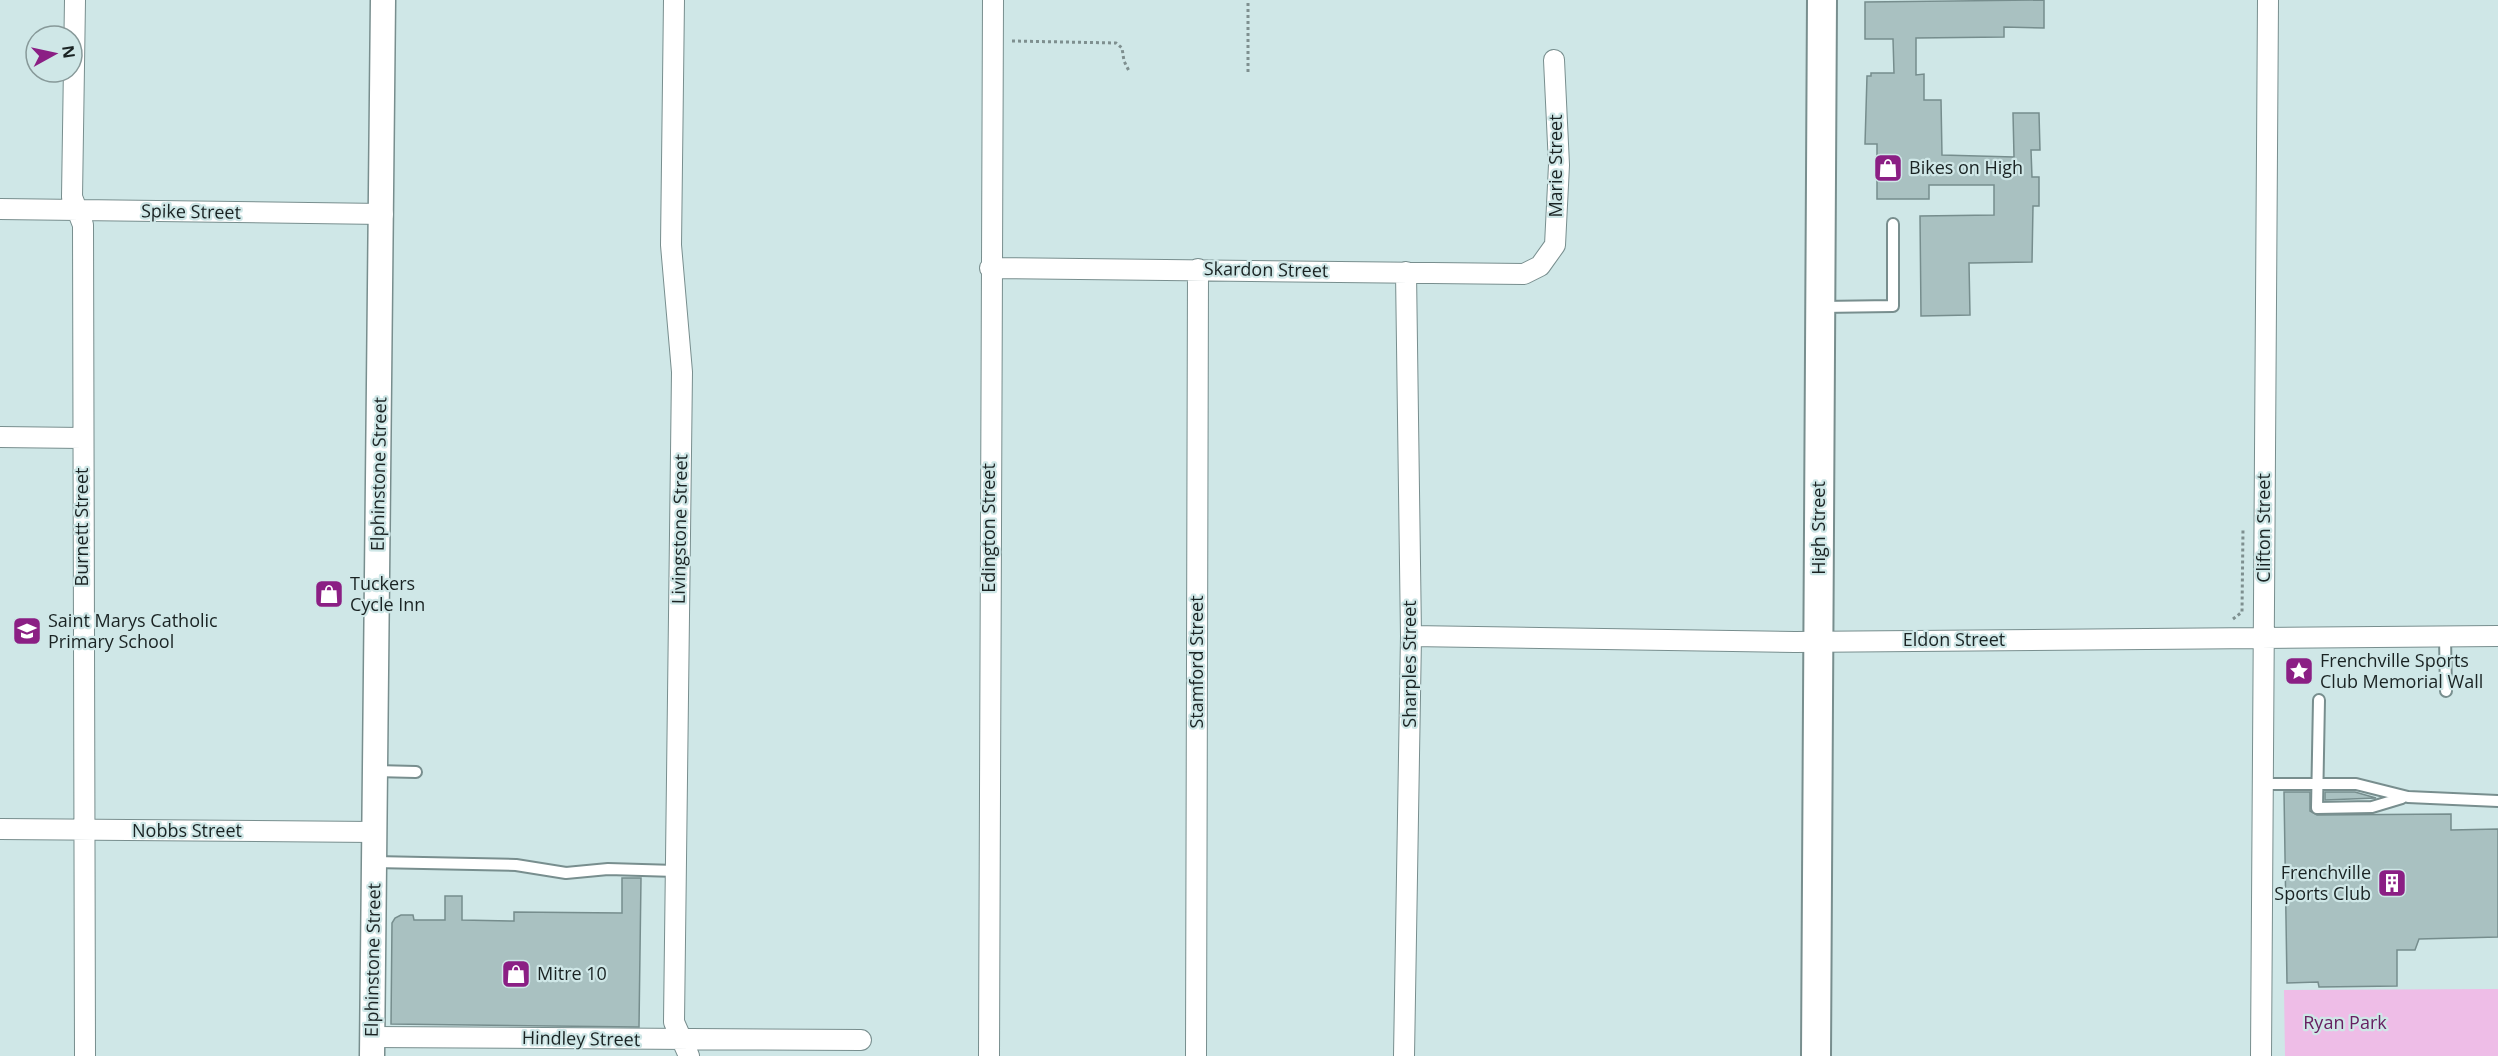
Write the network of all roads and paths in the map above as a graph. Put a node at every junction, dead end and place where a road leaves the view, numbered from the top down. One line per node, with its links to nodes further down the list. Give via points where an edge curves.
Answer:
1 (75, 0): 13 (street, Burnett Street, via 72,197)
2 (383, 0): 14 (street, Elphinstone Street)
3 (674, 0): 42 (street, Livingstone Street, via 671,245 682,372)
4 (993, 0): 8 (street, Edington Street)
5 (1248, 0): 11 (path)
6 (1822, 0): 20 (main road, High Street)
7 (2268, 0): 28 (street, Clifton Street)
8 (993, 40): 10 (path, via 1116,43 1122,48); 17 (street, Edington Street)
9 (1554, 60): 16 (street, Marie Street, via 1559,165 1555,245)
10 (1129, 71)
11 (1248, 72)
12 (0, 209): 13 (street, Spike Street)
13 (77, 211): 14 (street, Spike Street); 22 (street, Burnett Street, via 83,225)
14 (383, 214): 32 (street, Elphinstone Street)
15 (1893, 224): 20 (lane, via 1893,306)
16 (1540, 266): 19 (street, Skardon Street, via 1524,274)
17 (990, 268): 18 (street, Skardon Street); 47 (street, Edington Street)
18 (1198, 269): 19 (street, Skardon Street); 48 (street, Stamford Street)
19 (1406, 273): 25 (street, Sharples Street)
20 (1820, 307): 29 (main road, High Street)
21 (0, 437): 22 (street)
22 (82, 438): 39 (street, Burnett Street)
23 (2243, 529): 24 (path, via 2242,612 2234,619)
24 (2224, 619)
25 (1411, 636): 29 (street, Eldon Street); 49 (street, Sharples Street)
26 (2498, 636): 27 (street, Eldon Street)
27 (2445, 637): 28 (street, Eldon Street); 30 (lane)
28 (2263, 638): 29 (street, Eldon Street); 34 (street, Clifton Street)
29 (1818, 642): 50 (main road, High Street)
30 (2445, 691)
31 (2319, 700): 35 (lane)
32 (375, 771): 33 (lane); 40 (street, Elphinstone Street)
33 (416, 772)
34 (2262, 784): 35 (lane); 51 (street, Clifton Street)
35 (2318, 784): 36 (lane, via 2365,785); 36 (lane, via 2318,808 2372,807)
36 (2408, 797): 37 (lane)
37 (2498, 801)
38 (0, 829): 39 (street, Nobbs Street)
39 (83, 830): 40 (street, Nobbs Street); 46 (street, Burnett Street)
40 (374, 832): 41 (street, Elphinstone Street)
41 (374, 862): 42 (lane, via 516,865 566,873 608,869); 44 (street, Elphinstone Street)
42 (676, 871): 45 (street, Livingstone Street, via 674,1022)
43 (861, 1040): 45 (street, Hindley Street)
44 (372, 1046): 45 (street, Hindley Street)
45 (685, 1048)
46 (85, 1056)
47 (988, 1056)
48 (1196, 1056)
49 (1404, 1056)
50 (1816, 1056)
51 (2261, 1056)

